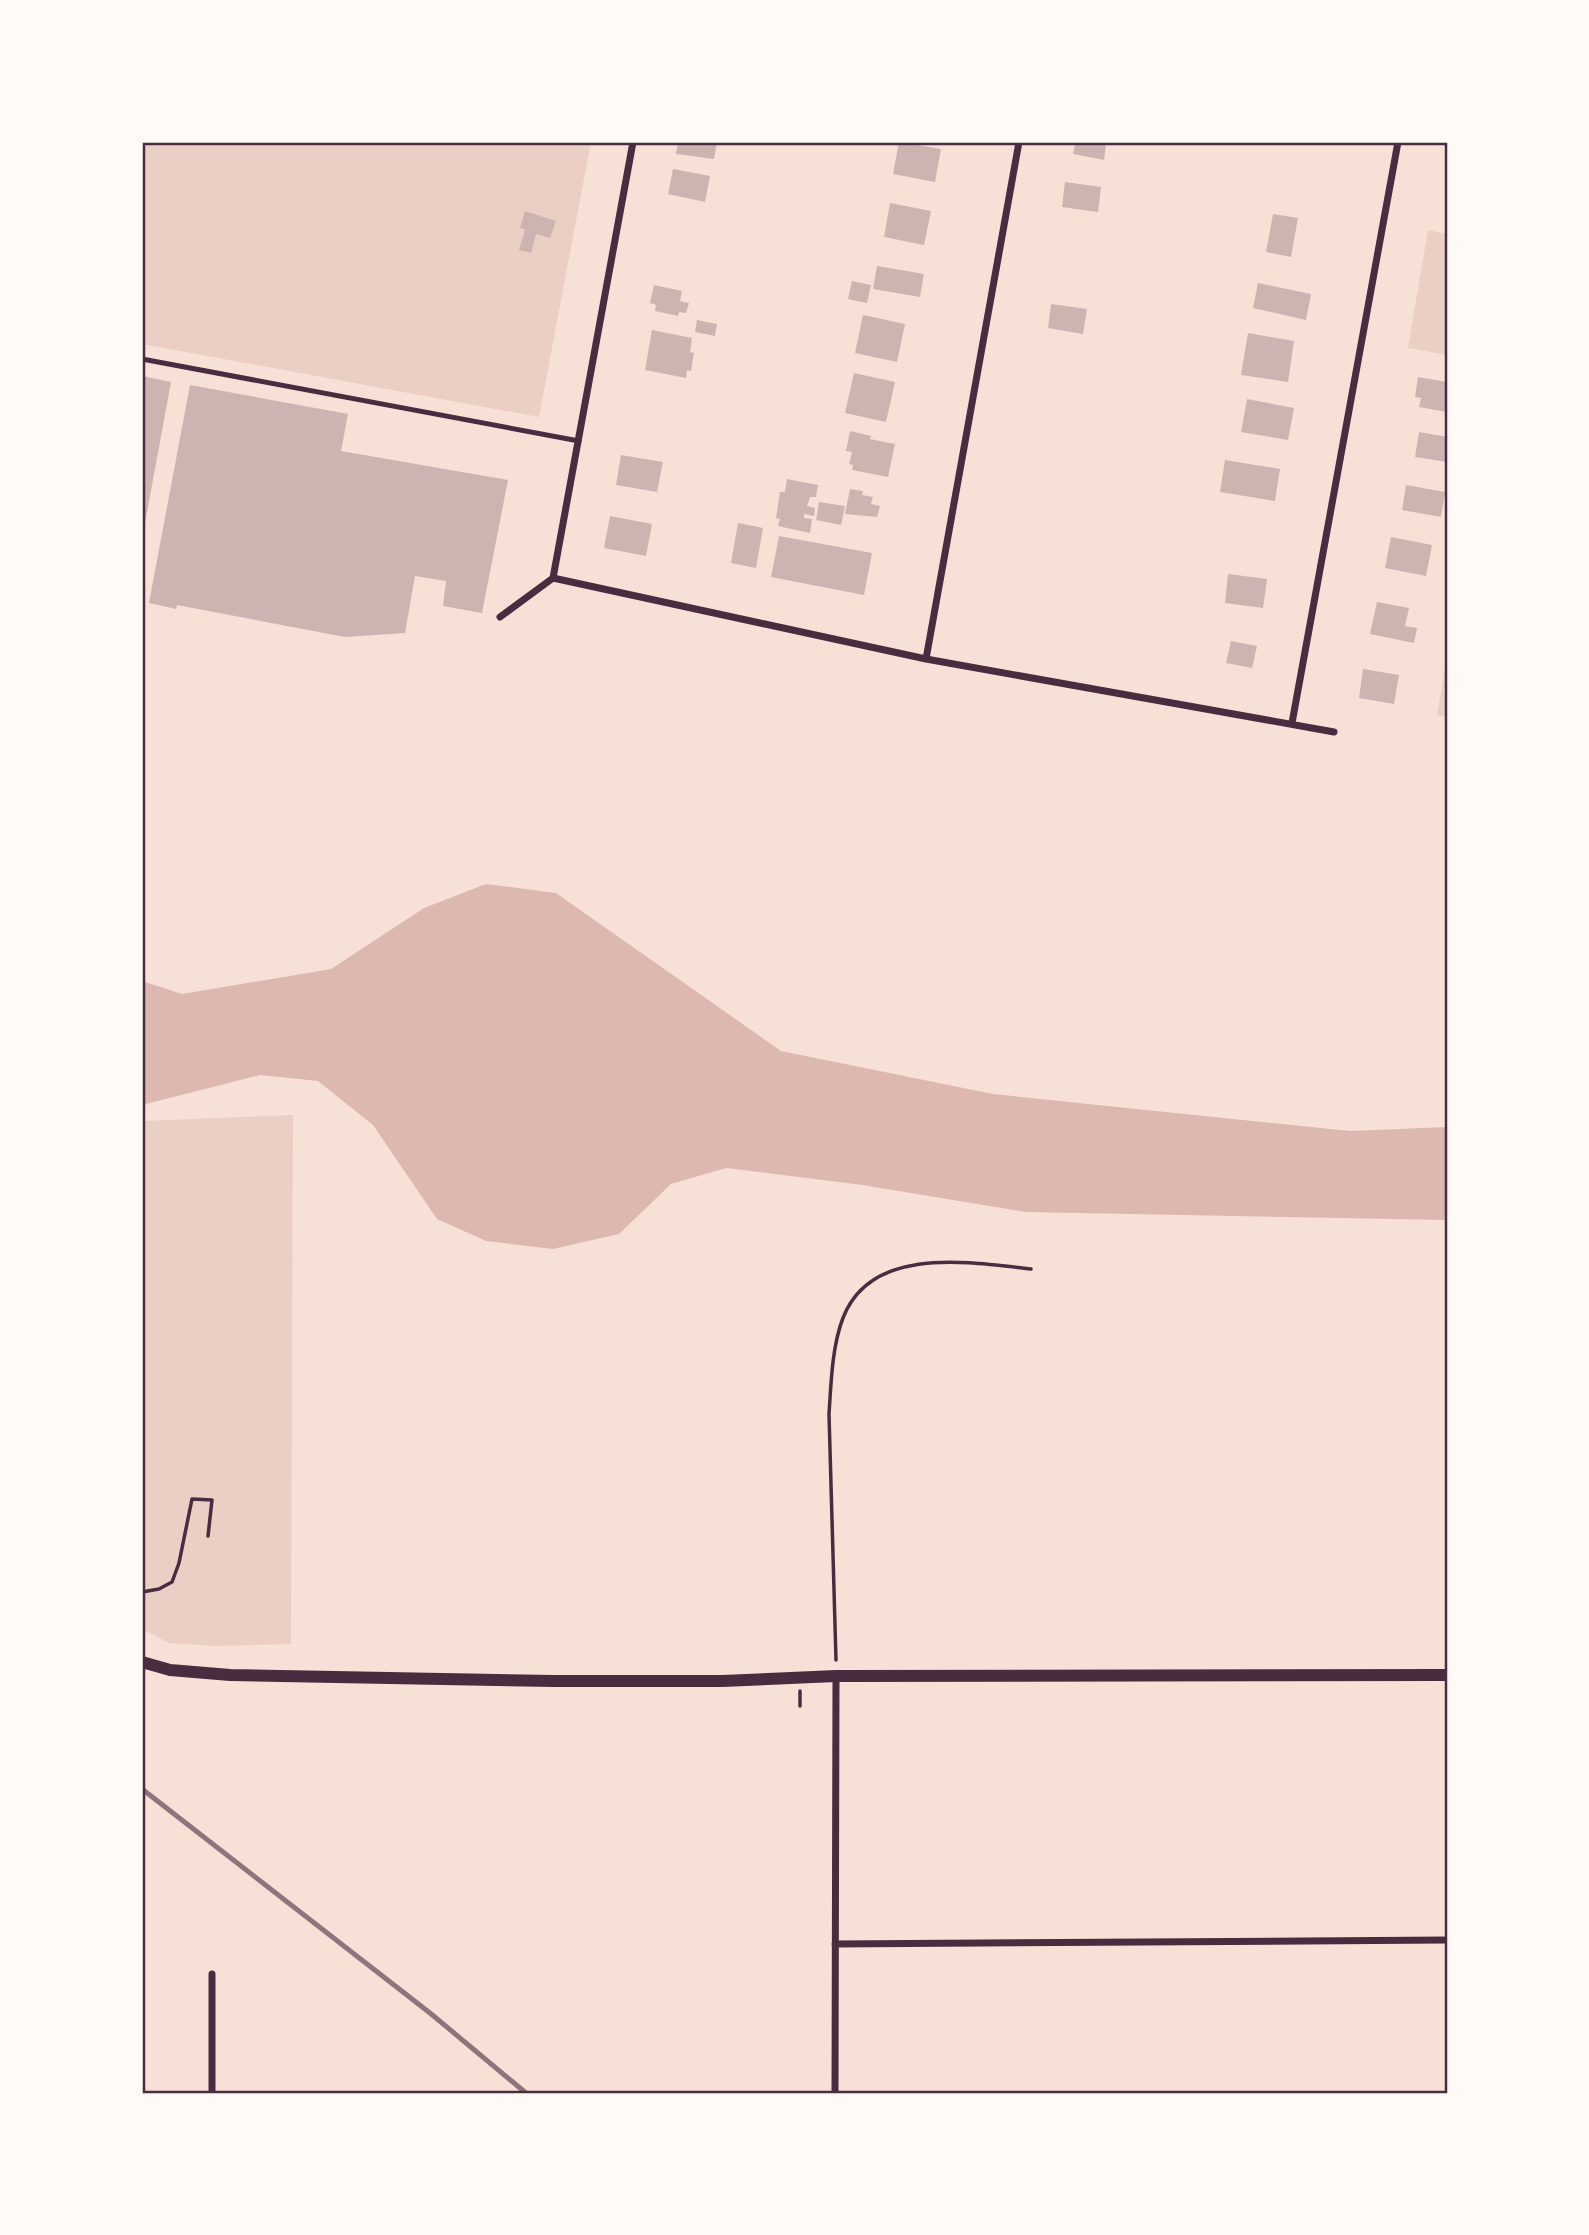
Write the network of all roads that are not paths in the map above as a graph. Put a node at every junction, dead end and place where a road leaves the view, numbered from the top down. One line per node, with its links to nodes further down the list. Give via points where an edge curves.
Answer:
1 (633, 142): 5 (street)
2 (1020, 142): 8 (street)
3 (1398, 142): 9 (street)
4 (142, 359): 5 (lane)
5 (580, 441): 6 (street)
6 (553, 578): 7 (street); 8 (street)
7 (500, 617)
8 (926, 659): 9 (street)
9 (1292, 723): 10 (street)
10 (1334, 732)
11 (142, 1662): 13 (street, via 195,1673 554,1681)
12 (1447, 1675): 13 (street)
13 (836, 1676): 15 (street)
14 (1447, 1940): 15 (street)
15 (835, 1944): 18 (street)
16 (212, 1974): 17 (street)
17 (212, 2093)
18 (835, 2093)

